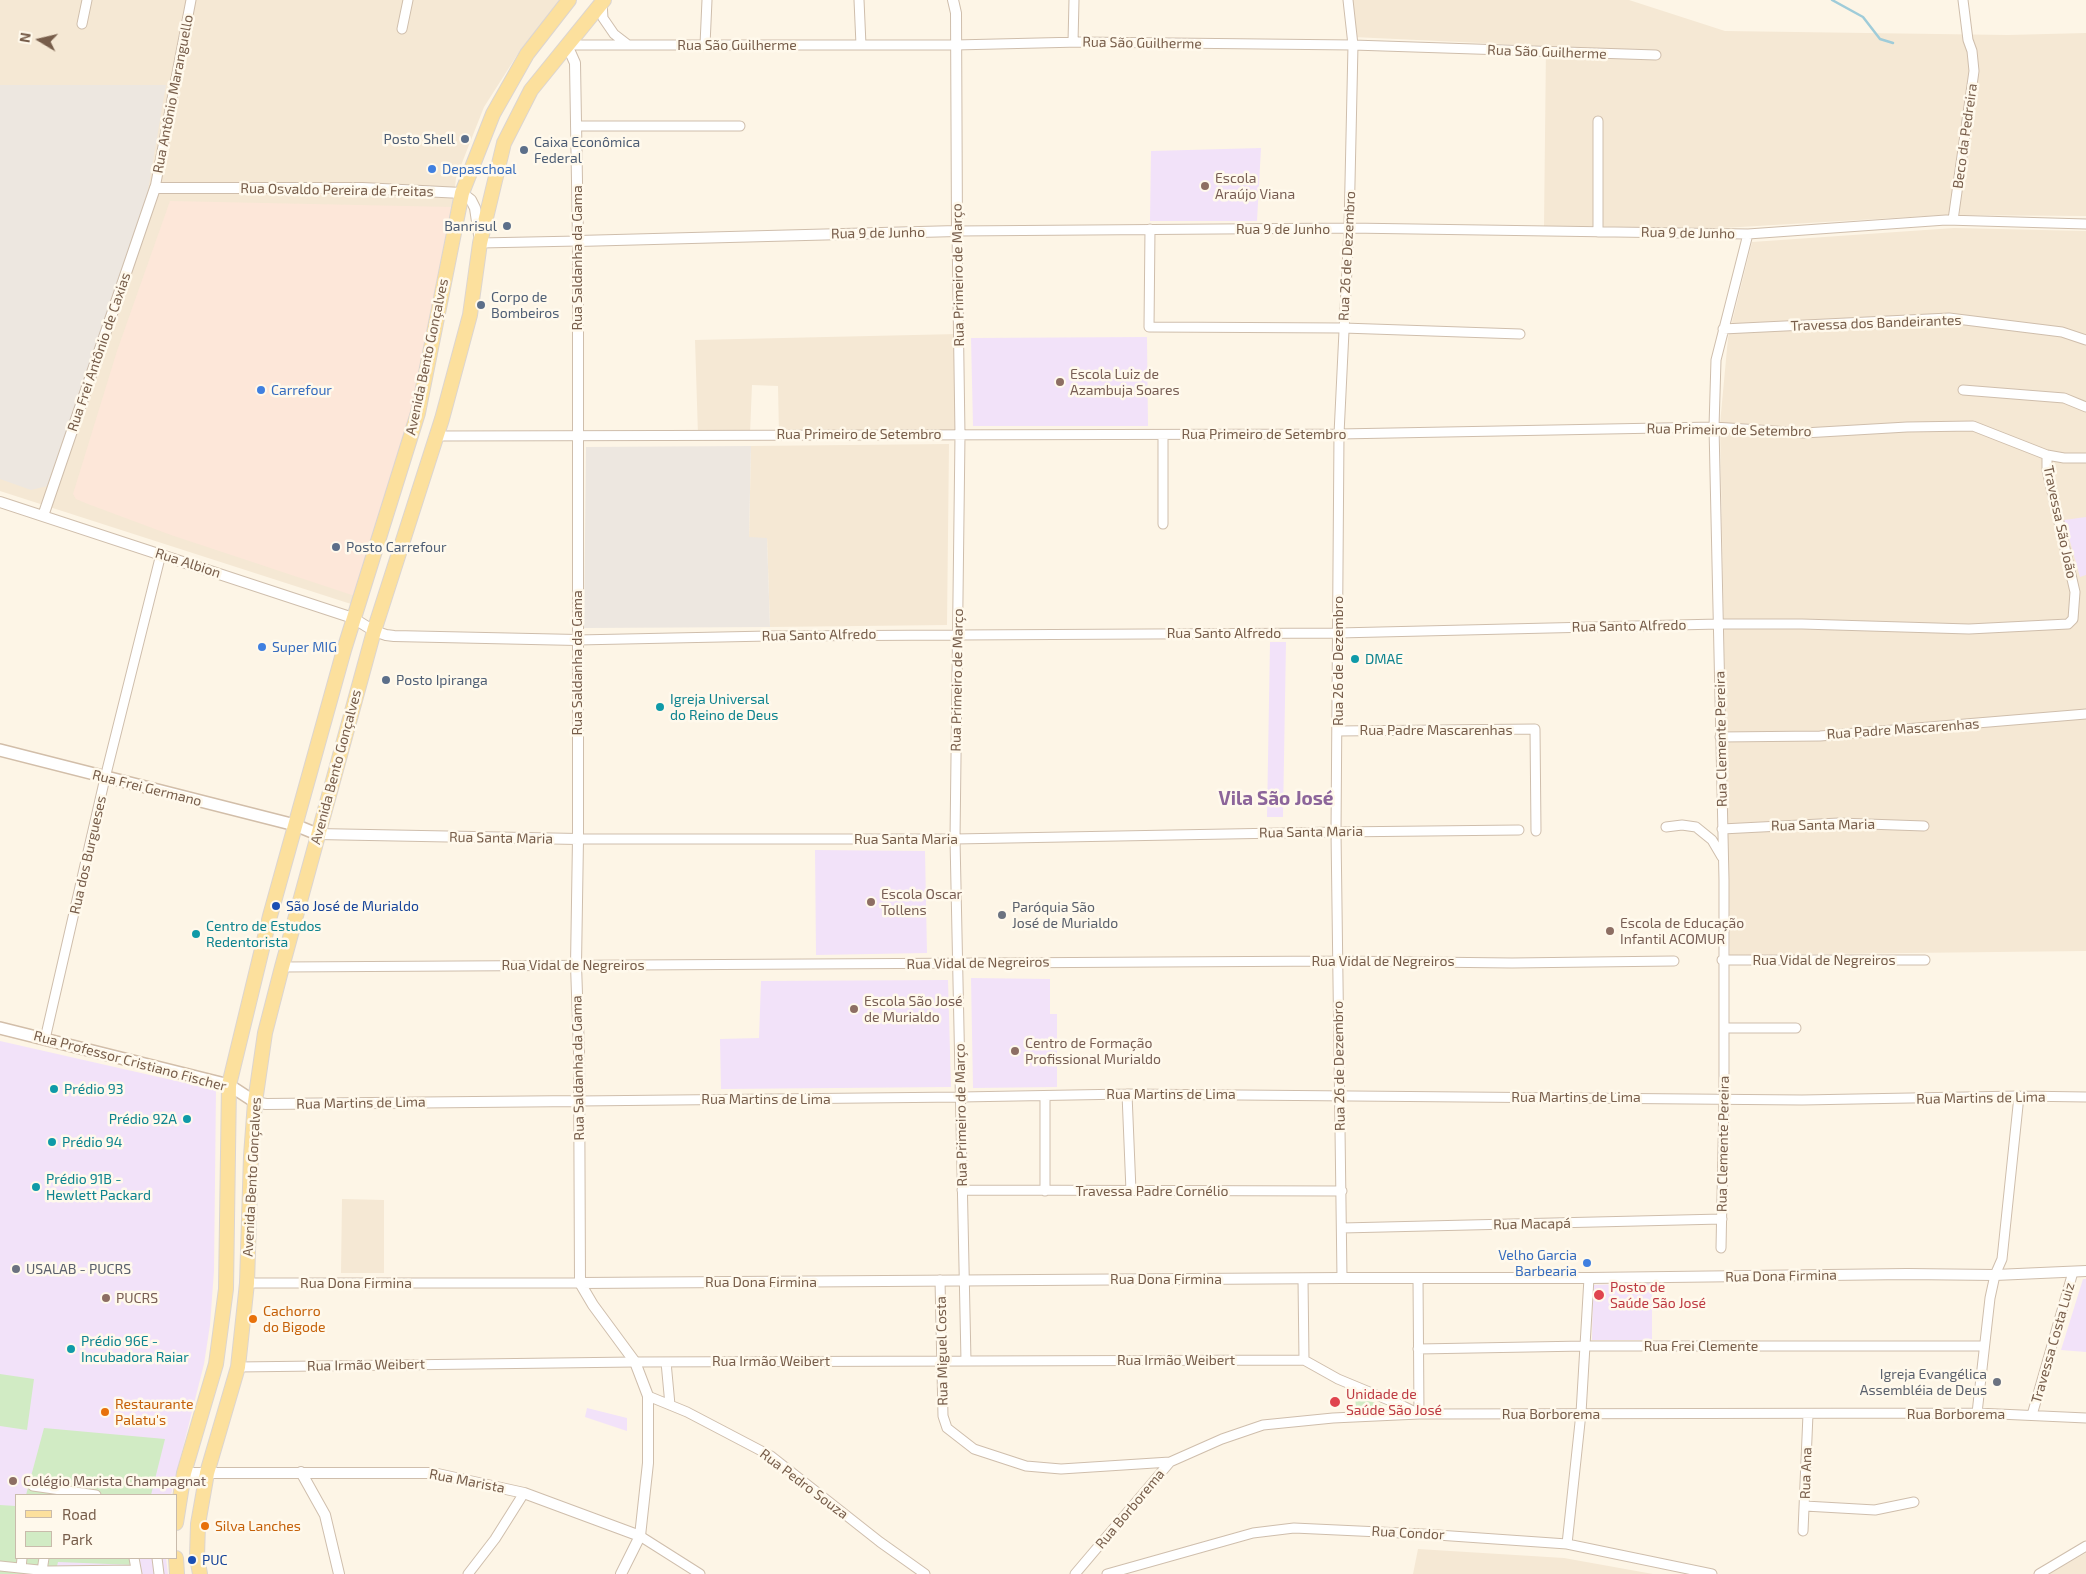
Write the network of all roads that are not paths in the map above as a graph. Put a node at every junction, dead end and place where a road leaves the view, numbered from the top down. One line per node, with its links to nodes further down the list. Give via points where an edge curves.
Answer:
1 (87, 0): 12 (street)
2 (191, 0): 25 (street, Rua Antônio Maranguello)
3 (408, 0): 13 (street)
4 (569, 0): 26 (main road, Avenida Bento Gonçalves, via 527,54 493,114)
5 (707, 0): 16 (street)
6 (859, 0): 18 (street)
7 (953, 0): 19 (street, Rua Primeiro de Março)
8 (1074, 0): 14 (street)
9 (1348, 0): 20 (street, Rua 26 de Dezembro)
10 (1963, 0): 27 (street, Beco da Pedreira, via 1974,71)
11 (603, 1): 15 (street, via 603,18 614,34); 17 (main road, Avenida Bento Gonçalves)
12 (82, 24)
13 (402, 29)
14 (1073, 42): 19 (street, Rua São Guilherme); 20 (street, Rua São Guilherme)
15 (628, 44): 16 (street, Rua São Guilherme); 17 (street, Rua São Guilherme)
16 (705, 44): 18 (street, Rua São Guilherme)
17 (566, 45): 23 (street, Rua Saldanha da Gama, via 574,63); 35 (main road, Avenida Bento Gonçalves, via 530,90 504,143)
18 (861, 45): 19 (street, Rua São Guilherme)
19 (955, 45): 31 (street, Rua Primeiro de Março)
20 (1353, 45): 21 (street, Rua São Guilherme); 29 (street, Rua 26 de Dezembro)
21 (1656, 55)
22 (1598, 121): 32 (street)
23 (576, 126): 24 (street); 34 (street, Rua Saldanha da Gama)
24 (740, 126)
25 (155, 188): 26 (street, Rua Osvaldo Pereira de Freitas, via 362,188); 51 (street, Rua Frei Antônio de Caxias)
26 (462, 193): 35 (street, via 476,208); 54 (main road, Avenida Bento Gonçalves, via 418,414)
27 (1953, 220): 28 (street, Rua 9 de Junho); 33 (street, Rua 9 de Junho)
28 (2086, 224)
29 (1349, 228): 30 (street, Rua 9 de Junho); 32 (street, Rua 9 de Junho); 36 (street, Rua 26 de Dezembro)
30 (1150, 229): 31 (street, Rua 9 de Junho); 36 (street, via 1149,327)
31 (957, 231): 34 (street, Rua 9 de Junho); 44 (street, Rua Primeiro de Março)
32 (1598, 232): 33 (street, Rua 9 de Junho)
33 (1748, 234): 37 (street, Rua Clemente Pereira)
34 (578, 241): 35 (street, Rua 9 de Junho); 47 (street, Rua Saldanha da Gama)
35 (480, 243): 46 (main road, Avenida Bento Gonçalves, via 470,315)
36 (1343, 328): 38 (street); 43 (street, Rua 26 de Dezembro)
37 (1723, 329): 39 (street, Travessa dos Bandeirantes, via 1949,318 2062,332); 42 (street, Rua Clemente Pereira, via 1716,360)
38 (1520, 334)
39 (2086, 340)
40 (1963, 390): 41 (street, via 2064,398)
41 (2086, 407)
42 (1714, 427): 43 (street, Rua Primeiro de Setembro); 48 (street, Rua Primeiro de Setembro, via 1804,433 1906,426 1973,426); 56 (street, Rua Clemente Pereira)
43 (1339, 434): 45 (street, Rua Primeiro de Setembro); 58 (street, Rua 26 de Dezembro)
44 (960, 435): 45 (street, Rua Primeiro de Setembro); 47 (street, Rua Primeiro de Setembro); 59 (street, Rua Primeiro de Março)
45 (1163, 435): 52 (street)
46 (436, 436): 47 (street, Rua Primeiro de Setembro); 57 (main road, Avenida Bento Gonçalves)
47 (577, 437): 60 (street, Rua Saldanha da Gama)
48 (2047, 455): 49 (street, Rua Primeiro de Setembro); 55 (street, Travessa São João, via 2047,470 2075,592)
49 (2086, 458)
50 (0, 502): 51 (street, Rua Albion)
51 (42, 516): 53 (street, Rua Albion)
52 (1163, 524)
53 (161, 554): 54 (street, Rua Albion); 65 (street, Rua dos Burgueses)
54 (353, 618): 57 (street, Rua Albion); 66 (main road, Avenida Bento Gonçalves)
55 (2073, 619): 56 (street, Rua Santo Alfredo, via 2068,624 1969,629)
56 (1719, 624): 58 (street, Rua Santo Alfredo); 63 (street, Rua Clemente Pereira)
57 (374, 631): 60 (street, Rua Santo Alfredo, via 394,636); 73 (main road, Avenida Bento Gonçalves)
58 (1338, 633): 59 (street, Rua Santo Alfredo); 62 (street, Rua 26 de Dezembro)
59 (958, 634): 60 (street, Rua Santo Alfredo); 75 (street, Rua Primeiro de Março)
60 (577, 640): 74 (street, Rua Saldanha da Gama)
61 (2086, 714): 63 (street, Rua Padre Mascarenhas, via 1820,736)
62 (1337, 731): 71 (street, Rua Padre Mascarenhas, via 1535,730); 72 (street, Rua 26 de Dezembro)
63 (1720, 737): 69 (street, Rua Clemente Pereira)
64 (0, 750): 65 (main road, Rua Frei Germano)
65 (106, 778): 66 (main road, Rua Frei Germano); 87 (street, Rua dos Burgueses)
66 (295, 824): 73 (main road, Rua Santa Maria); 88 (main road, Avenida Bento Gonçalves)
67 (1924, 826): 69 (street, Rua Santa Maria, via 1839,823)
68 (1666, 827): 76 (street, via 1682,824 1696,827 1712,840)
69 (1722, 829): 76 (street, Rua Clemente Pereira)
70 (1519, 830): 72 (street, Rua Santa Maria)
71 (1536, 830)
72 (1336, 832): 75 (street, Rua Santa Maria); 79 (street, Rua 26 de Dezembro)
73 (317, 834): 74 (street, Rua Santa Maria); 83 (main road, Avenida Bento Gonçalves)
74 (578, 839): 75 (street, Rua Santa Maria); 82 (street, Rua Saldanha da Gama)
75 (955, 840): 81 (street, Rua Primeiro de Março)
76 (1722, 857): 77 (street, Rua Clemente Pereira)
77 (1722, 960): 78 (street, Rua Vidal de Negreiros); 85 (street, Rua Clemente Pereira)
78 (1925, 960)
79 (1337, 961): 80 (street, Rua Vidal de Negreiros); 81 (street, Rua Vidal de Negreiros); 90 (street, Rua 26 de Dezembro)
80 (1674, 961)
81 (958, 964): 82 (street, Rua Vidal de Negreiros); 94 (street, Rua Primeiro de Março)
82 (576, 965): 83 (street, Rua Vidal de Negreiros); 96 (street, Rua Saldanha da Gama)
83 (282, 967): 97 (main road, Avenida Bento Gonçalves, via 265,1034)
84 (0, 1028): 87 (main road, Rua Professor Cristiano Fischer)
85 (1724, 1028): 86 (street); 95 (street, Rua Clemente Pereira)
86 (1796, 1028)
87 (45, 1039): 88 (main road, Rua Professor Cristiano Fischer)
88 (229, 1085): 97 (main road, Rua Professor Cristiano Fischer); 135 (main road, Avenida Bento Gonçalves, via 226,1288 216,1364)
89 (1127, 1094): 90 (street, Rua Martins de Lima); 91 (street, Rua Martins de Lima); 101 (street)
90 (1340, 1095): 95 (street, Rua Martins de Lima); 100 (street, Rua 26 de Dezembro)
91 (1045, 1096): 94 (street, Rua Martins de Lima); 99 (street)
92 (2019, 1096): 93 (street, Rua Martins de Lima); 95 (street, Rua Martins de Lima, via 1802,1100); 107 (street, via 2002,1259)
93 (2086, 1097)
94 (961, 1098): 96 (street, Rua Martins de Lima); 98 (street, Rua Primeiro de Março)
95 (1724, 1098): 102 (street, Rua Clemente Pereira)
96 (579, 1101): 97 (street, Rua Martins de Lima); 115 (street, Rua Saldanha da Gama)
97 (256, 1102): 114 (main road, Avenida Bento Gonçalves)
98 (962, 1190): 99 (street, Travessa Padre Cornélio); 113 (street, Rua Primeiro de Março)
99 (1045, 1191): 101 (street, Travessa Padre Cornélio)
100 (1342, 1191): 101 (street, Travessa Padre Cornélio); 103 (street, Rua 26 de Dezembro)
101 (1131, 1192)
102 (1722, 1219): 103 (street, Rua Macapá); 104 (street, Rua Clemente Pereira)
103 (1342, 1228): 109 (street, Rua 26 de Dezembro)
104 (1721, 1248)
105 (2086, 1271): 106 (street, Rua Dona Firmina)
106 (2073, 1272): 107 (street, Rua Dona Firmina); 131 (street, Travessa Costa Luiz)
107 (1995, 1275): 111 (street, Rua Dona Firmina); 117 (street)
108 (1303, 1278): 109 (street, Rua Dona Firmina); 113 (street, Rua Dona Firmina); 120 (street)
109 (1342, 1278): 110 (street, Rua Dona Firmina)
110 (1418, 1278): 111 (street, Rua Dona Firmina); 118 (street)
111 (1589, 1278): 116 (street)
112 (940, 1280): 113 (street, Rua Dona Firmina); 115 (street, Rua Dona Firmina); 119 (street, Rua Miguel Costa)
113 (964, 1280): 121 (street, Rua Primeiro de Março)
114 (247, 1283): 115 (street, Rua Dona Firmina); 124 (main road, Avenida Bento Gonçalves)
115 (580, 1283): 122 (street)
116 (1585, 1346): 117 (street, Rua Frei Clemente); 118 (street, Rua Frei Clemente); 129 (street)
117 (1984, 1346): 127 (street)
118 (1418, 1349): 128 (street)
119 (942, 1360): 121 (street, Rua Irmão Weibert); 123 (street, Rua Irmão Weibert); 133 (street, Rua Miguel Costa, via 943,1416 947,1428 974,1449 1026,1466 1061,1469)
120 (1304, 1360): 121 (street, Rua Irmão Weibert); 128 (street, via 1338,1379)
121 (966, 1361)
122 (635, 1362): 123 (street, Rua Irmão Weibert); 124 (street, Rua Irmão Weibert); 125 (street)
123 (666, 1362): 126 (street)
124 (238, 1367): 136 (main road, Avenida Bento Gonçalves)
125 (648, 1396): 126 (street, Rua Pedro Souza); 145 (street, via 648,1463)
126 (670, 1406): 164 (street, Rua Pedro Souza, via 771,1456)
127 (1977, 1413): 130 (street, Rua Borborema); 131 (street, Rua Borborema)
128 (1419, 1414): 129 (street, Rua Borborema); 133 (street, Rua Borborema, via 1263,1425)
129 (1581, 1414): 130 (street, Rua Borborema); 146 (street)
130 (1808, 1414): 143 (street, Rua Ana)
131 (2032, 1415): 132 (street, Rua Borborema)
132 (2086, 1418)
133 (1170, 1462): 165 (street, Rua Borborema)
134 (302, 1472): 136 (street, Rua Marista); 139 (street, Rua Marista, via 433,1472); 160 (street, via 325,1515)
135 (184, 1473): 136 (street, Rua Marista); 142 (main road, Avenida Bento Gonçalves)
136 (207, 1473): 159 (main road, Avenida Bento Gonçalves, via 198,1524)
137 (33, 1486): 138 (street)
138 (54, 1492): 140 (street)
139 (524, 1493): 145 (street, Rua Marista); 161 (street, via 495,1540)
140 (82, 1494)
141 (1914, 1502): 143 (street, via 1874,1510)
142 (178, 1506)
143 (1804, 1506): 144 (street, Rua Ana)
144 (1803, 1531)
145 (640, 1536): 162 (street); 163 (street, Rua Marista)
146 (1568, 1544): 166 (street, Rua Condor, via 1294,1528 1253,1533); 167 (street, Rua Condor)
147 (2086, 1546): 168 (street)
148 (22, 1559): 154 (street)
149 (44, 1559): 155 (street)
150 (134, 1559): 156 (street)
151 (157, 1559): 157 (street)
152 (176, 1559): 158 (main road)
153 (0, 1566): 154 (street)
154 (21, 1568): 155 (street)
155 (42, 1571): 156 (street)
156 (137, 1572)
157 (159, 1574)
158 (177, 1574)
159 (200, 1574)
160 (339, 1574)
161 (468, 1574)
162 (621, 1574)
163 (700, 1574)
164 (925, 1574)
165 (1075, 1574)
166 (1107, 1574)
167 (1712, 1574)
168 (2039, 1574)

